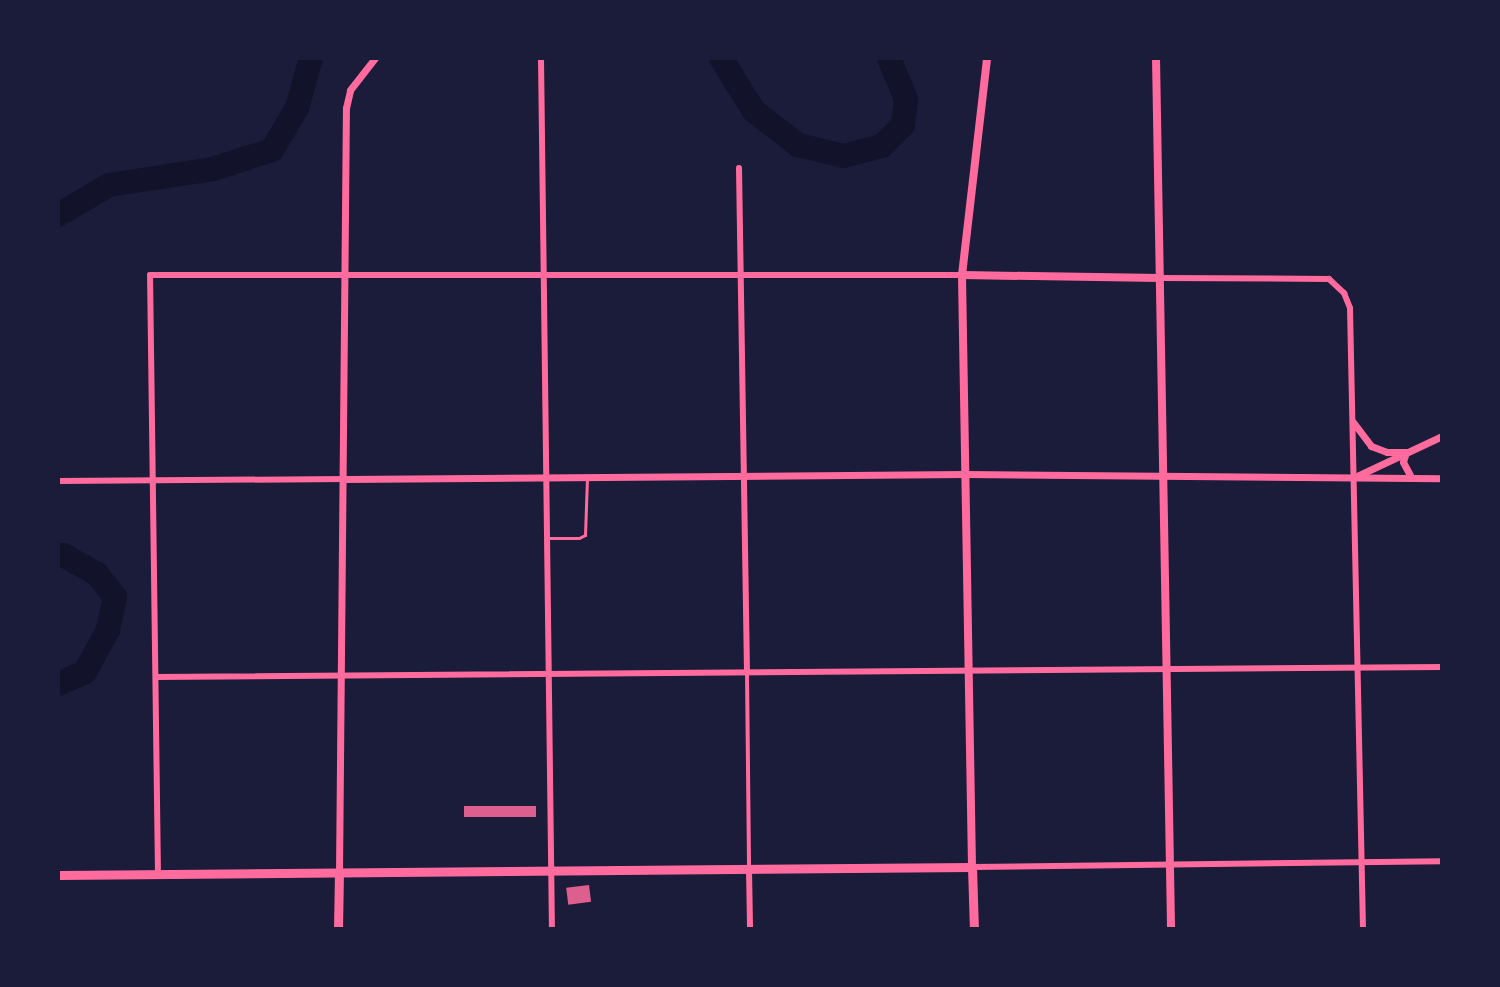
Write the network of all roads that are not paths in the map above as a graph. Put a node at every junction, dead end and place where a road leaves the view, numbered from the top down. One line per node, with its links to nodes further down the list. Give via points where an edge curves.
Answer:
1 (375, 58): 6 (street, via 350,90 346,108)
2 (541, 58): 7 (street)
3 (987, 58): 9 (main road)
4 (1156, 58): 10 (main road)
5 (739, 168): 8 (street)
6 (345, 275): 7 (street); 22 (street); 23 (street, via 150,275)
7 (544, 275): 8 (street); 18 (street)
8 (741, 275): 9 (street); 15 (street)
9 (962, 275): 10 (main road); 14 (main road)
10 (1160, 278): 11 (street, via 1329,279 1350,308); 16 (main road)
11 (1353, 422): 13 (street, via 1371,446); 17 (street)
12 (1442, 436): 13 (street)
13 (1407, 452): 17 (street); 20 (street, via 1403,462)
14 (965, 474): 15 (street); 16 (street); 29 (main road)
15 (744, 475): 19 (street); 30 (street)
16 (1163, 475): 17 (street); 28 (main road)
17 (1355, 476): 20 (street); 26 (street)
18 (546, 477): 19 (street); 22 (street); 25 (street)
19 (587, 477): 25 (lane, via 585,535)
20 (1411, 477): 21 (street)
21 (1442, 478)
22 (345, 479): 23 (street); 32 (street)
23 (153, 480): 24 (street); 33 (street)
24 (58, 481)
25 (547, 538): 31 (street)
26 (1359, 667): 27 (street); 28 (street); 35 (street)
27 (1442, 667)
28 (1166, 668): 29 (street); 36 (main road)
29 (969, 670): 30 (street); 37 (main road)
30 (747, 672): 31 (street); 38 (street)
31 (549, 674): 32 (street); 39 (street)
32 (342, 675): 33 (street); 40 (street)
33 (156, 677): 42 (street)
34 (1442, 861): 35 (street)
35 (1362, 862): 36 (street); 48 (street)
36 (1170, 864): 37 (street); 47 (main road)
37 (972, 867): 38 (main road); 46 (main road)
38 (749, 869): 39 (main road); 45 (street)
39 (551, 871): 40 (main road); 44 (street)
40 (339, 873): 42 (main road); 43 (main road)
41 (58, 875): 42 (main road)
42 (158, 875)
43 (338, 929)
44 (552, 929)
45 (750, 929)
46 (974, 929)
47 (1171, 929)
48 (1363, 929)

